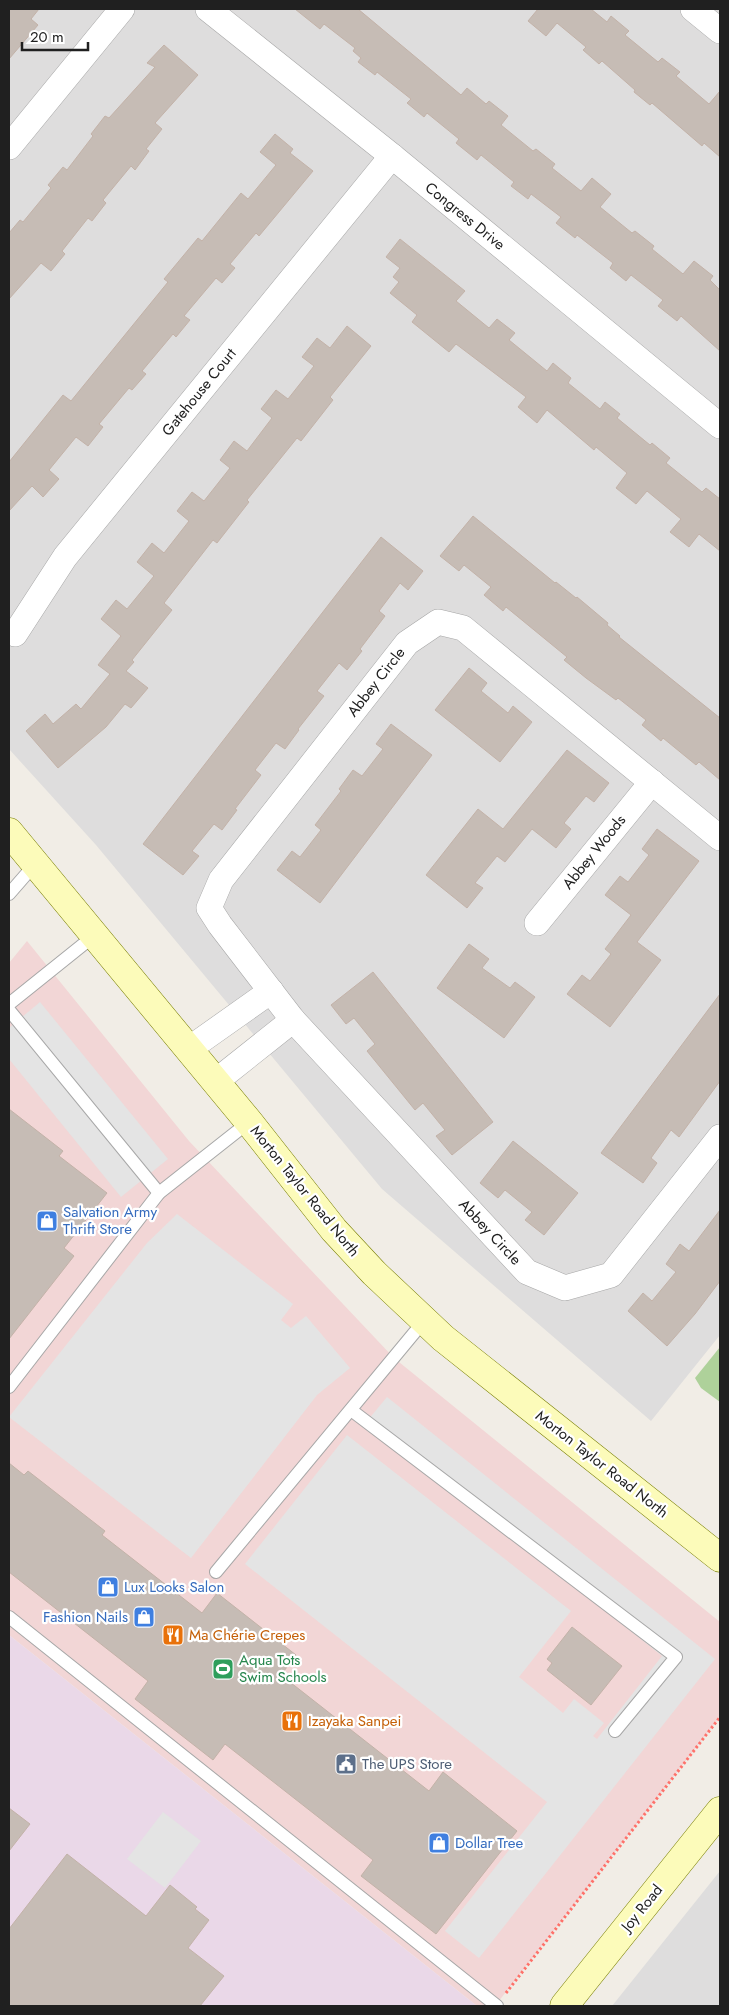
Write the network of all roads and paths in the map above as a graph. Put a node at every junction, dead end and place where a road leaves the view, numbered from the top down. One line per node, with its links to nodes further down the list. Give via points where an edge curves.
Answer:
1 (122, 9): 5 (street)
2 (208, 9): 6 (street, Congress Drive)
3 (693, 9): 4 (street)
4 (720, 31)
5 (9, 147)
6 (392, 156): 7 (street, Congress Drive); 8 (street, Gatehouse Court, via 64,557)
7 (720, 426)
8 (15, 634)
9 (652, 782): 11 (street, Abbey Circle); 14 (street, Abbey Woods); 16 (street, Abbey Circle, via 463,628 438,622 407,643 221,880 209,908)
10 (9, 832): 12 (street, Morton Taylor Road North)
11 (720, 838)
12 (36, 863): 13 (lane); 15 (street, Morton Taylor Road North)
13 (9, 894)
14 (537, 922)
15 (95, 934): 17 (lane); 20 (street, Morton Taylor Road North)
16 (271, 991): 19 (street, Abbey Circle); 20 (street)
17 (9, 1004)
18 (9, 1010): 24 (lane)
19 (293, 1020): 21 (street); 23 (street, Abbey Circle, via 527,1272 565,1288 611,1275)
20 (189, 1049): 21 (street, Morton Taylor Road North)
21 (216, 1082): 22 (street, Morton Taylor Road North)
22 (249, 1122): 24 (lane); 25 (street, Morton Taylor Road North, via 334,1230)
23 (720, 1137)
24 (159, 1193): 26 (lane)
25 (424, 1321): 27 (lane); 28 (street, Morton Taylor Road North)
26 (9, 1387)
27 (351, 1410): 29 (lane); 32 (lane, via 676,1657)
28 (720, 1558)
29 (216, 1572)
30 (9, 1617): 35 (lane)
31 (720, 1717): 34 (path)
32 (615, 1732)
33 (720, 1811): 36 (street, Joy Road)
34 (508, 1990)
35 (497, 2006)
36 (564, 2006)

